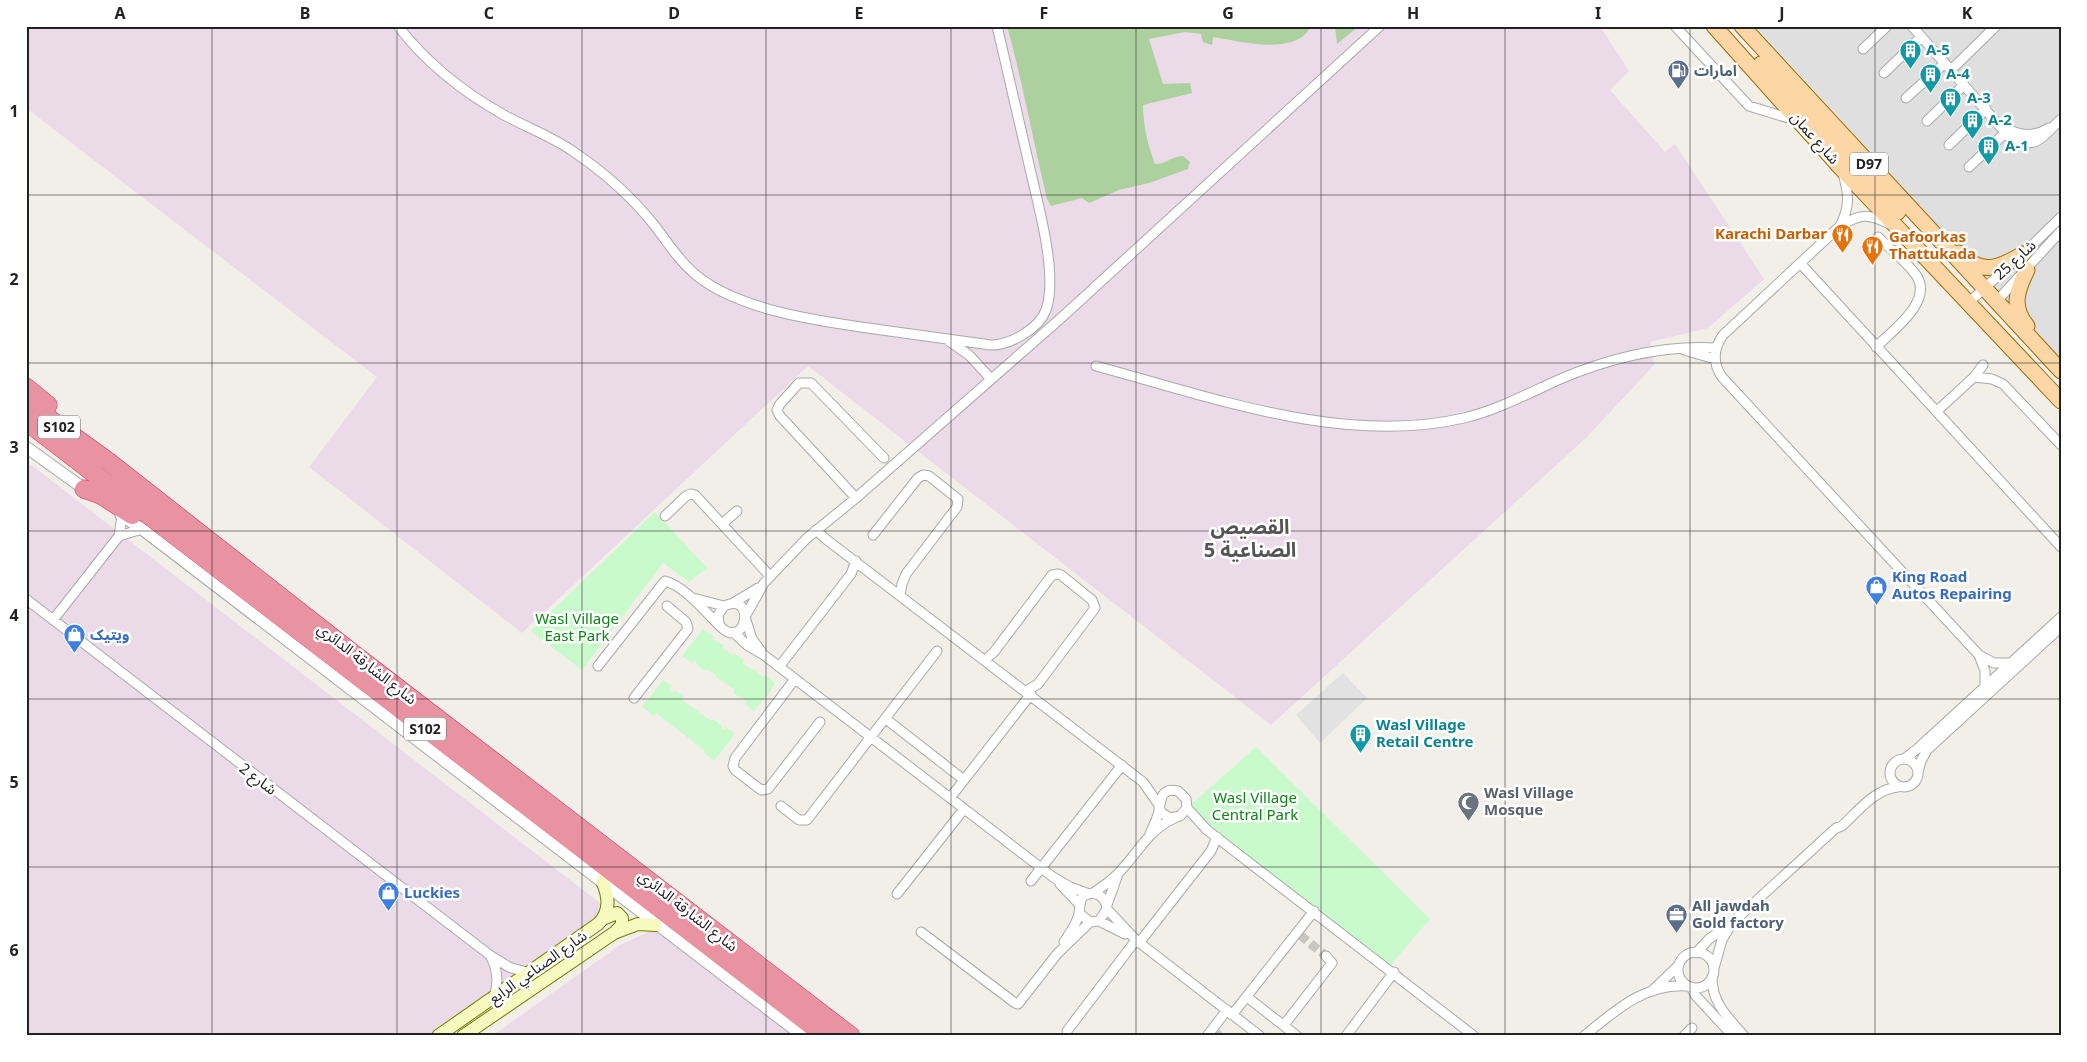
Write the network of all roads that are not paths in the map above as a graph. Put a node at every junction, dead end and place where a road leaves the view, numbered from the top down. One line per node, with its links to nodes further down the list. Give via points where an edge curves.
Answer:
1 (398, 26): 36 (street, via 439,71 470,95 570,149 608,178 636,204 685,266 714,288 748,302 804,317)
2 (997, 26): 36 (street, via 1045,235 1049,275 1047,307 1039,320 1006,344)
3 (1380, 26): 45 (street)
4 (1675, 26): 19 (street, via 1749,106)
5 (1715, 26): 19 (main road, شارع عمان / D97); 34 (main road, via 1774,77)
6 (1742, 26): 26 (main road, شارع عمان / D97)
7 (1887, 26): 11 (street)
8 (1912, 26): 10 (street)
9 (1996, 26): 12 (street)
10 (1922, 37): 12 (street); 13 (street)
11 (1863, 49)
12 (1947, 66): 14 (street); 15 (street)
13 (1884, 73)
14 (1964, 85): 16 (street); 17 (street)
15 (1906, 98)
16 (1986, 109): 20 (street); 22 (street)
17 (1927, 120)
18 (2059, 121): 20 (street, via 2031,135 2015,133); 21 (street, via 2041,140 2031,143 2020,143)
19 (1800, 122): 24 (main road, شارع عمان / D97)
20 (1999, 124): 21 (street)
21 (2005, 134): 23 (street)
22 (1948, 145)
23 (1969, 167)
24 (1841, 168): 27 (street, via 1849,200); 29 (main road, شارع عمان / D97)
25 (2061, 217): 31 (street, شارع 25)
26 (1920, 220): 31 (main road, via 1978,266 1999,267); 34 (main road, شارع عمان / D97)
27 (1840, 226): 29 (street, via 1854,217 1866,216 1877,218); 32 (street)
28 (2061, 231): 33 (street, شارع 25)
29 (1904, 233): 34 (main road, شارع عمان / D97)
30 (1878, 237): 37 (street, via 1915,273 1920,291 1914,308)
31 (2022, 254): 34 (street, شارع 25)
32 (1800, 263): 37 (street); 39 (street, via 1726,332)
33 (2027, 270): 35 (street, شارع 25); 43 (main road, via 2017,290 2017,308 2022,320)
34 (1976, 296): 35 (main road, via 1984,302); 47 (main road, شارع عمان / D97)
35 (1996, 302): 43 (main road)
36 (942, 338): 45 (street, via 962,349)
37 (1876, 347): 49 (street)
38 (1679, 348): 39 (street); 40 (street); 42 (street, via 1598,366 1478,415 1445,422 1394,426 1338,424 1290,416)
39 (1716, 348): 40 (street)
40 (1715, 359): 82 (street, via 1722,378)
41 (1983, 365): 44 (street)
42 (1096, 366)
43 (2057, 367)
44 (1974, 377): 49 (street); 51 (street, via 2003,384)
45 (991, 379): 56 (street)
46 (26, 387): 54 (highway, via 83,435)
47 (2061, 401)
48 (26, 402): 54 (highway, شارع الشارقة الدائري / S102)
49 (1937, 411): 66 (street)
50 (29, 424): 65 (highway, شارع الشارقة الدائري / S102)
51 (2061, 445)
52 (26, 448): 55 (street)
53 (884, 458): 56 (street, via 811,383 799,383 780,404 778,413)
54 (109, 462): 152 (highway, شارع الشارقة الدائري / S102)
55 (84, 489): 58 (street); 65 (highway, via 101,495 151,528)
56 (856, 498): 61 (street)
57 (736, 511): 60 (street)
58 (122, 516): 62 (street); 64 (street)
59 (665, 516): 60 (street, via 690,494 695,495)
60 (722, 524): 68 (street)
61 (818, 528): 67 (street); 68 (street)
62 (142, 529): 64 (street); 90 (street)
63 (873, 535): 69 (street, via 923,475 930,476 958,499 958,505 906,574)
64 (119, 536): 76 (street)
65 (184, 543): 87 (highway, شارع الشارقة الدائري / S102)
66 (2061, 547)
67 (856, 561): 69 (street); 86 (street, via 851,574)
68 (767, 580): 72 (street); 75 (street)
69 (900, 595): 83 (street)
70 (689, 596): 72 (street); 77 (street); 85 (street, via 668,581 663,582)
71 (26, 600): 76 (street, شارع 2)
72 (728, 605): 75 (street, via 742,607); 77 (street, via 719,611)
73 (667, 606): 92 (street, via 686,622 688,629)
74 (2061, 617): 84 (street)
75 (746, 618): 79 (street, via 742,628); 81 (street, via 752,639)
76 (53, 620): 133 (street, شارع 2)
77 (719, 623): 79 (street, via 724,630)
78 (2061, 627): 99 (street, via 1927,750)
79 (733, 632): 81 (street)
80 (937, 651): 93 (street)
81 (764, 655): 86 (street)
82 (1979, 655): 84 (street, via 1994,663); 89 (street, via 1985,671)
83 (985, 660): 91 (street); 91 (street, via 1052,575 1061,576 1092,600 1095,608)
84 (2011, 663): 89 (street)
85 (598, 666)
86 (779, 667): 88 (street)
87 (347, 669): 90 (highway); 151 (highway, شارع الشارقة الدائري / S102)
88 (795, 679): 94 (street, via 735,758 735,770 761,790 768,789); 95 (street)
89 (1985, 686): 96 (street)
90 (355, 692): 117 (street)
91 (1028, 693): 97 (street); 100 (street)
92 (634, 698)
93 (886, 719): 95 (street); 100 (street)
94 (820, 722)
95 (871, 738): 104 (street); 105 (street, via 807,820 799,820)
96 (1904, 759): 98 (street, via 1894,763); 99 (street, via 1914,763)
97 (1122, 765): 101 (street); 114 (street)
98 (1890, 772): 102 (street, via 1890,779); 110 (street, via 1838,822)
99 (1918, 772): 102 (street, via 1913,785 1907,788)
100 (964, 780): 104 (street)
101 (1143, 782): 103 (street); 106 (street)
102 (1898, 786): 110 (street, via 1880,792)
103 (1170, 790): 106 (street, via 1160,797); 108 (street, via 1182,792)
104 (950, 798): 107 (street)
105 (781, 806)
106 (1159, 806): 109 (street, via 1165,816); 112 (street)
107 (964, 808): 114 (street); 119 (street)
108 (1187, 808): 109 (street); 111 (street)
109 (1177, 817): 111 (street); 112 (street)
110 (1836, 828): 126 (street)
111 (1207, 830): 113 (street)
112 (1150, 834): 115 (street)
113 (1217, 837): 123 (street); 130 (street, via 1211,851)
114 (1042, 868): 116 (street); 118 (street)
115 (1123, 869): 120 (street); 121 (street, via 1113,886)
116 (1053, 877): 120 (street); 122 (street)
117 (602, 881): 124 (main road, via 607,896); 127 (street)
118 (1031, 881)
119 (897, 894)
120 (1091, 894): 121 (street, via 1102,897); 122 (street, via 1082,898)
121 (1107, 907): 125 (street); 130 (street)
122 (1079, 909): 125 (street); 132 (street)
123 (1314, 911): 136 (street); 141 (street)
124 (605, 918): 129 (main road, via 617,913 622,918 622,924); 137 (main road, شارع الصناعي الرابع)
125 (1095, 921): 130 (street); 132 (street)
126 (1732, 923): 131 (street); 138 (street, via 1722,940)
127 (656, 925): 129 (main road, شارع الصناعي الرابع, via 630,926); 150 (street)
128 (921, 932): 132 (street, via 1015,1003 1020,1002)
129 (614, 933): 149 (main road, شارع الصناعي الرابع)
130 (1138, 942): 143 (street); 146 (street)
131 (1696, 953): 135 (street, via 1686,954); 138 (street, via 1707,955)
132 (1057, 954)
133 (491, 956): 137 (street, شارع 2, via 509,967); 142 (street, via 498,981)
134 (1326, 956): 144 (street, via 1332,962)
135 (1679, 965): 139 (street, via 1681,979); 140 (street)
136 (1394, 972): 155 (street); 156 (street)
137 (529, 973): 142 (main road, شارع الصناعي الرابع)
138 (1713, 973): 139 (street, via 1705,985); 160 (street, via 1712,987 1718,1005)
139 (1690, 986): 140 (street); 159 (street)
140 (1654, 989): 157 (street, via 1619,1009)
141 (1247, 997): 143 (street); 144 (street)
142 (494, 998): 148 (main road, شارع الصناعي الرابع)
143 (1230, 1012): 147 (street); 153 (street)
144 (1284, 1025): 154 (street)
145 (1692, 1028): 158 (street)
146 (1067, 1031)
147 (1212, 1033)
148 (438, 1036)
149 (463, 1036)
150 (802, 1036)
151 (825, 1036)
152 (850, 1036)
153 (1260, 1036)
154 (1297, 1036)
155 (1346, 1036)
156 (1474, 1036)
157 (1584, 1036)
158 (1684, 1036)
159 (1732, 1036)
160 (1744, 1036)

